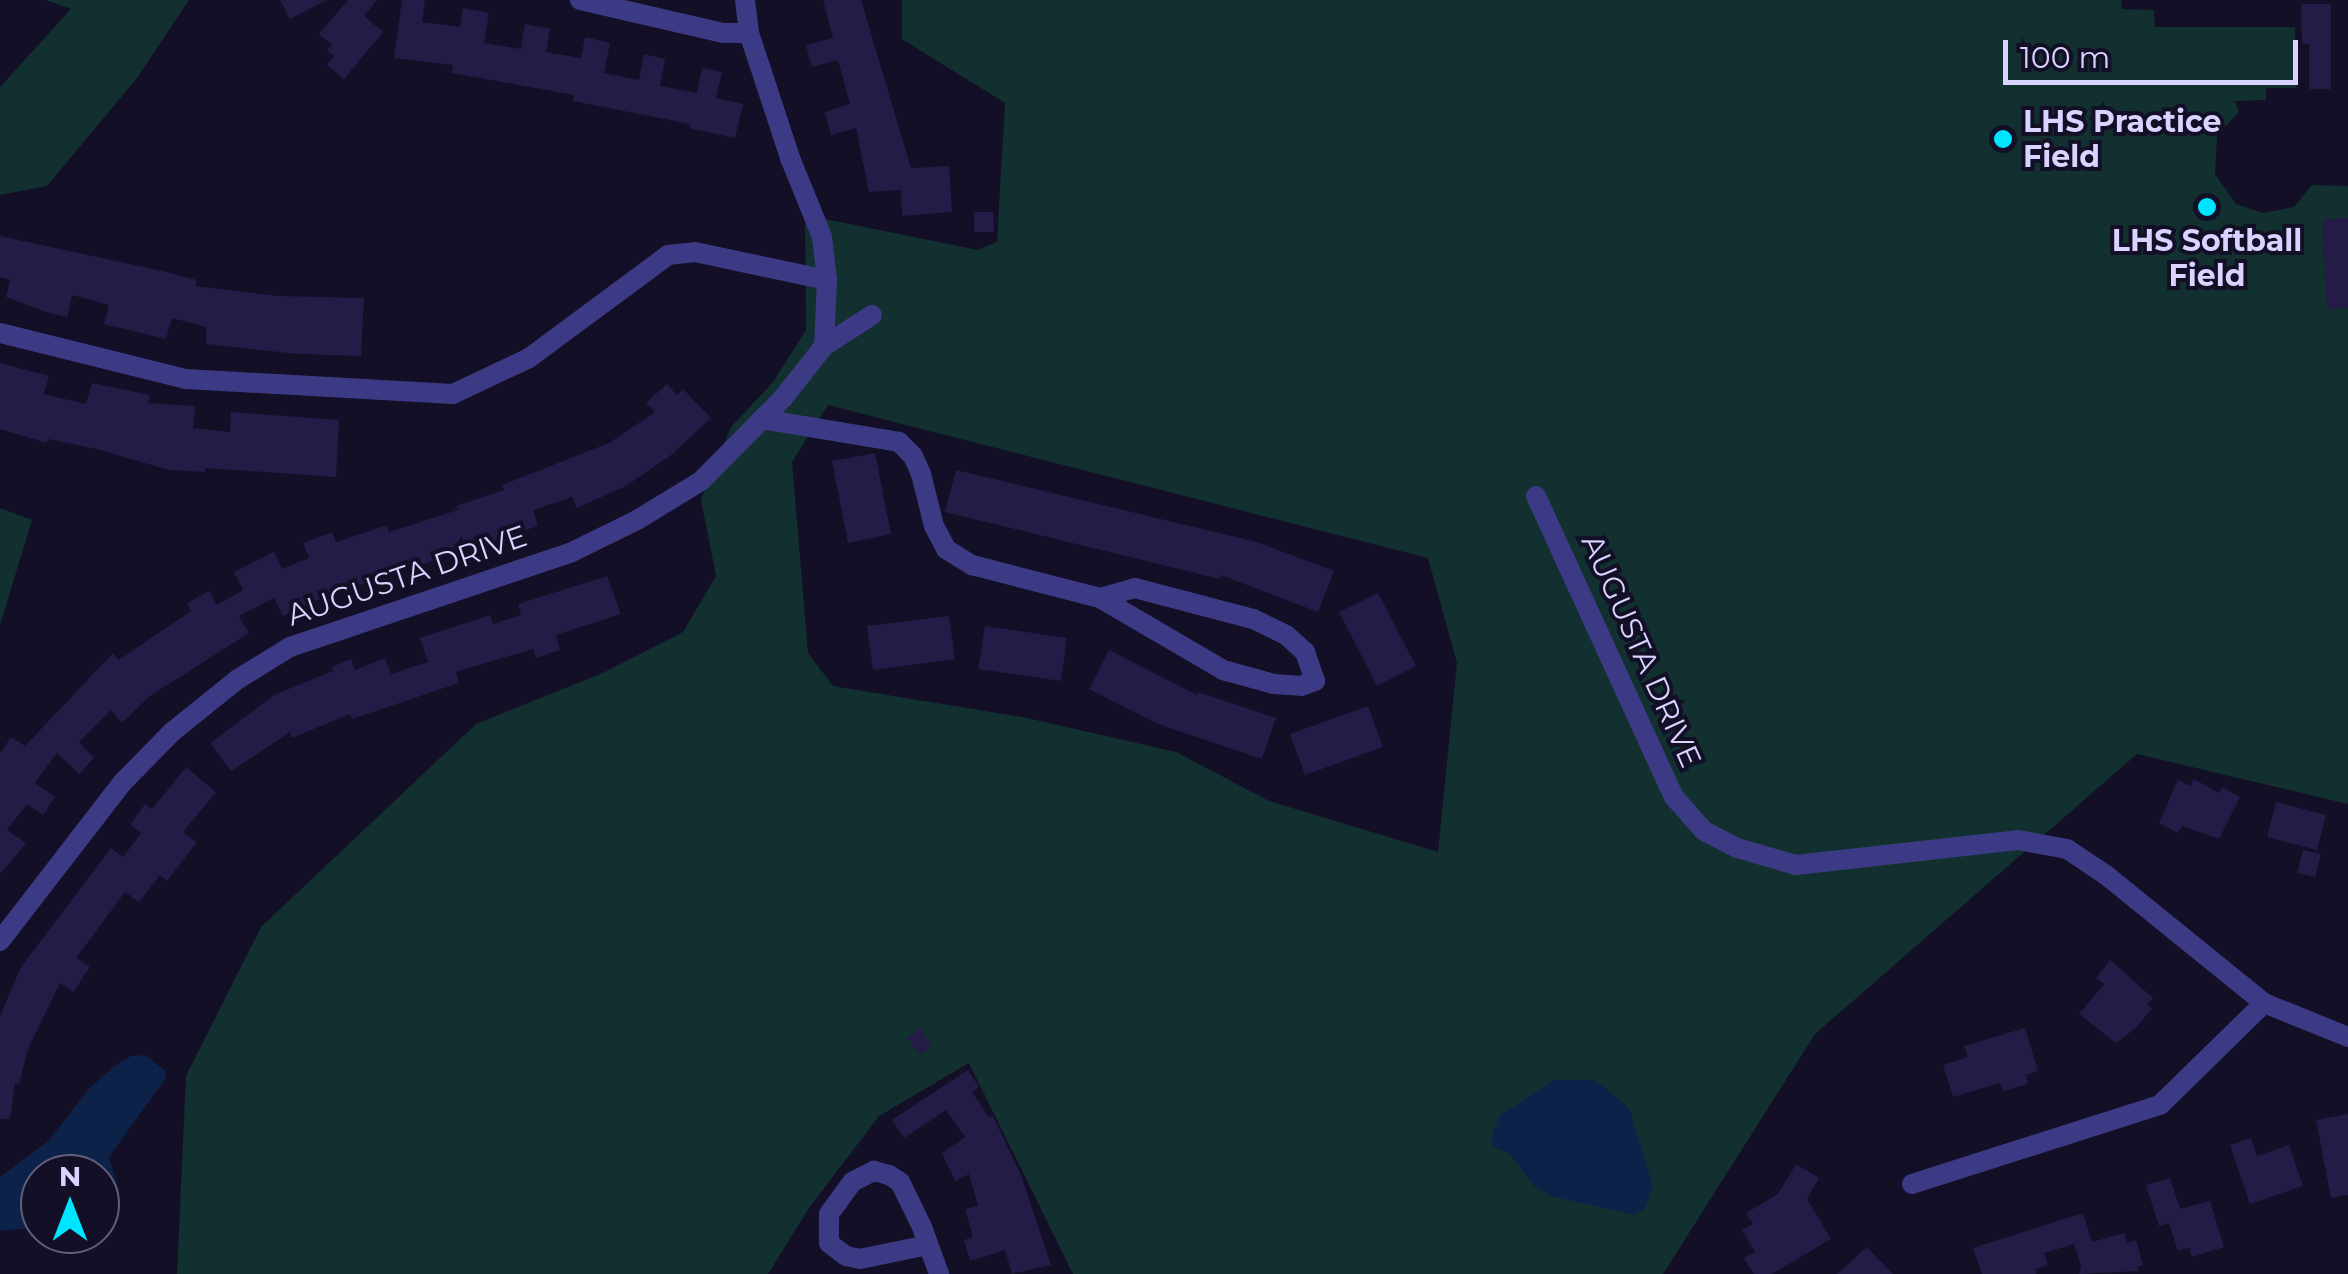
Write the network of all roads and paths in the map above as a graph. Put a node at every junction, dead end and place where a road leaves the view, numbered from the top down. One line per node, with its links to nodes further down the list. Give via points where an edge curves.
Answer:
1 (580, 0): 3 (street)
2 (745, 0): 3 (street)
3 (749, 33): 4 (street, via 822,237)
4 (827, 280): 6 (street, via 694,252 668,256 528,358 452,394 186,379); 7 (street)
5 (872, 314): 7 (street, AUGUSTA DRIVE)
6 (0, 333)
7 (824, 346): 8 (street, AUGUSTA DRIVE)
8 (762, 419): 10 (street, via 899,442 913,456 946,548 972,565); 11 (street, AUGUSTA DRIVE, via 701,481 637,520 570,553 290,647 238,679 123,782)
9 (1536, 496): 12 (street, AUGUSTA DRIVE, via 1674,797 1704,831 1796,865 2018,840 2067,849)
10 (1100, 598): 10 (street, via 1223,670 1274,684 1314,681 1305,652 1253,619 1135,588)
11 (0, 941)
12 (2264, 1003): 13 (street, AUGUSTA DRIVE); 14 (street, via 2160,1105)
13 (2348, 1037)
14 (1912, 1184)
15 (928, 1245): 15 (street, via 900,1182 889,1174 874,1171 852,1182 830,1214 829,1242 846,1256); 16 (street)
16 (939, 1274)

